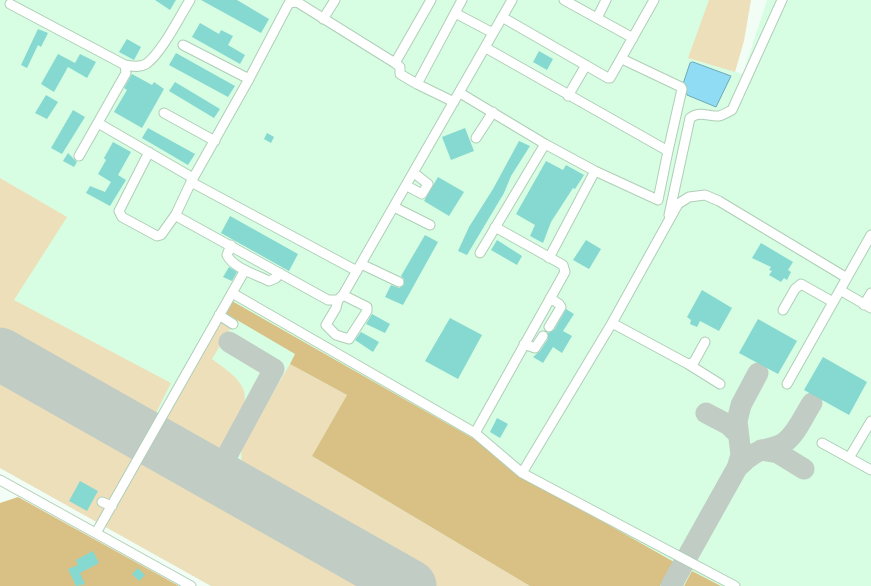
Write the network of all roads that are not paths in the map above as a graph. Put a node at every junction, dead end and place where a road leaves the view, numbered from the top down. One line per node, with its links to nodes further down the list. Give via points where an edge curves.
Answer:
1 (190, 0): 22 (street, via 155,56 137,67)
2 (335, 0): 15 (street)
3 (431, 0): 21 (street)
4 (462, 0): 12 (street)
5 (512, 0): 13 (street)
6 (564, 0): 14 (street)
7 (606, 0): 14 (street)
8 (654, 0): 17 (street)
9 (782, 0): 44 (street, via 732,110 720,116 700,113 690,118)
10 (287, 1): 15 (street, via 297,2); 24 (street)
11 (10, 4): 22 (street)
12 (455, 13): 16 (street); 25 (street)
13 (502, 17): 16 (street); 23 (street)
14 (597, 18): 17 (street)
15 (323, 19): 21 (street)
16 (493, 33): 19 (street)
17 (633, 38): 20 (street)
18 (183, 45): 24 (street)
19 (486, 48): 26 (street); 27 (street)
20 (622, 59): 23 (street, via 610,78); 35 (street, via 681,87)
21 (395, 63): 25 (street, via 400,67 400,74)
22 (125, 65): 31 (street, via 126,73)
23 (586, 65): 27 (street)
24 (249, 80): 33 (street)
25 (417, 84): 28 (street)
26 (460, 93): 28 (street); 29 (street)
27 (568, 96): 35 (street)
28 (454, 102): 39 (street)
29 (493, 112): 32 (street); 34 (street)
30 (164, 113): 33 (street)
31 (98, 123): 36 (street); 37 (street)
32 (476, 138)
33 (215, 141): 40 (street)
34 (545, 144): 38 (street); 46 (street)
35 (668, 151): 38 (street, via 658,200)
36 (149, 152): 40 (street); 43 (street, via 119,211 122,217 158,236)
37 (80, 156)
38 (595, 171): 50 (street)
39 (414, 173): 41 (street); 41 (street, via 428,184 422,194)
40 (192, 180): 43 (street); 51 (street)
41 (407, 186): 42 (street)
42 (394, 207): 45 (street); 51 (street)
43 (176, 214): 48 (street)
44 (667, 222): 54 (street, via 678,204 689,197 705,195); 65 (street)
45 (430, 225)
46 (495, 227): 49 (street); 50 (street)
47 (871, 235): 54 (street)
48 (231, 245): 52 (street, via 227,255); 53 (street)
49 (480, 253)
50 (549, 258): 60 (street, via 563,265 565,272)
51 (359, 267): 55 (street); 59 (street)
52 (245, 270): 53 (street, via 269,281); 57 (street)
53 (280, 273): 59 (street, via 328,300)
54 (847, 278): 56 (street)
55 (399, 282)
56 (840, 290): 61 (street); 62 (street)
57 (232, 293): 64 (street); 75 (street)
58 (871, 293): 62 (street)
59 (341, 297): 59 (street, via 367,307 349,339 336,335 326,325)
60 (550, 298): 67 (street, via 561,307); 70 (street)
61 (834, 302): 63 (street, via 801,284 795,289); 73 (street)
62 (868, 306)
63 (783, 310)
64 (219, 315): 66 (street); 82 (street)
65 (612, 322): 71 (street); 79 (street)
66 (233, 324)
67 (549, 327)
68 (543, 336): 70 (street, via 535,348)
69 (705, 342): 71 (street, via 694,362)
70 (524, 344): 75 (street)
71 (688, 364): 72 (street)
72 (720, 384)
73 (787, 384)
74 (871, 422): 77 (street)
75 (475, 433): 79 (street)
76 (822, 443): 77 (street)
77 (849, 458): 78 (street)
78 (871, 470)
79 (522, 473): 85 (street)
80 (1, 483): 83 (street)
81 (102, 502): 82 (street)
82 (112, 506): 83 (street)
83 (96, 533): 84 (street)
84 (191, 586)
85 (735, 586)

